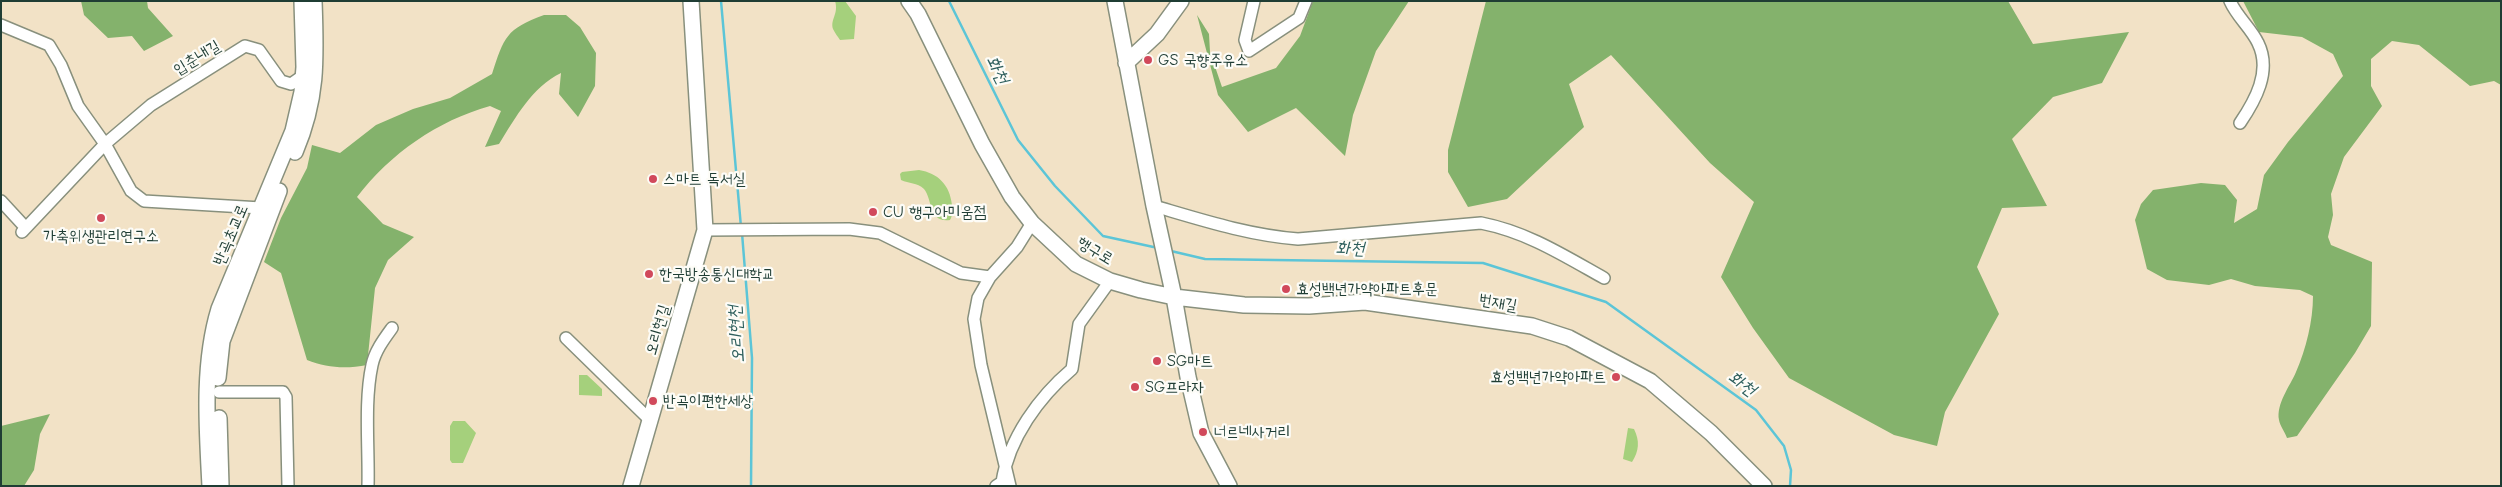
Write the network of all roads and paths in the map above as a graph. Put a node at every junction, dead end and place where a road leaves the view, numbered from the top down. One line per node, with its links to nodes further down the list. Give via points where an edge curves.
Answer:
1 (302, 1): 12 (street, 반곡초교로)
2 (314, 1): 17 (street, 반곡초교로, via 315,81 310,108 303,132)
3 (691, 1): 19 (street, 오리현길)
4 (909, 1): 18 (street, 행구로, via 982,144 1012,197)
5 (1115, 1): 11 (street)
6 (1254, 1): 7 (street, via 1245,40 1249,51 1299,18)
7 (1306, 1)
8 (2230, 1): 13 (street, via 2258,42 2262,62 2259,91)
9 (1181, 2): 11 (street, via 1157,34)
10 (1, 25): 14 (street, via 49,45 78,106)
11 (1126, 63): 16 (street)
12 (304, 76): 14 (street, 입춘내길, via 291,84 281,81 259,50 245,46 151,105); 17 (street, 반곡초교로, via 293,131)
13 (2240, 124)
14 (104, 144): 15 (street, 입춘내길, via 24,229); 17 (street, via 131,191 144,201)
15 (1, 201)
16 (1154, 206): 21 (street, via 1228,228 1298,238 1481,223 1517,232); 23 (street)
17 (266, 210): 26 (street, 반곡초교로, via 222,341); 29 (street, 반곡초교로, via 219,308 212,334 209,355)
18 (1032, 223): 20 (street); 22 (street, 행구로, via 1076,264)
19 (710, 230): 20 (street, via 849,228 880,233 961,273); 27 (street, 오리현길)
20 (990, 277): 28 (street, via 978,298 974,319 981,365)
21 (1604, 278)
22 (1110, 281): 23 (street, 행구로); 28 (street, via 1079,324 1072,369 1054,384 1033,411)
23 (1174, 297): 36 (street, via 1201,433); 37 (street, 번재길, via 1262,305 1365,302 1532,326 1569,338 1650,381 1711,433)
24 (392, 328): 32 (street, via 372,364)
25 (566, 338): 27 (street)
26 (218, 392): 30 (street, 반곡초교로); 31 (street, via 283,392 286,398)
27 (650, 420): 33 (street, 오리현길)
28 (1005, 464): 34 (street, via 1002,482); 35 (street)
29 (210, 486)
30 (221, 486)
31 (288, 486)
32 (368, 486)
33 (631, 486)
34 (996, 486)
35 (1010, 486)
36 (1228, 486)
37 (1764, 486)

